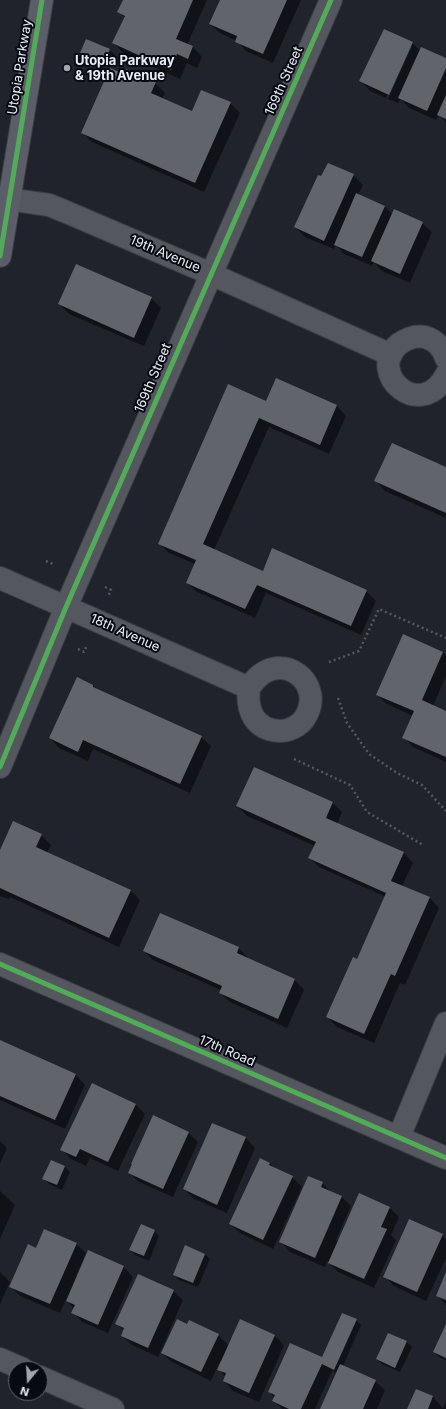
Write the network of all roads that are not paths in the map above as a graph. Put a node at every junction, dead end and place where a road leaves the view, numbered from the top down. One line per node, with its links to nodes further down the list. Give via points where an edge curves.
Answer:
1 (42, 0): 3 (main road, Utopia Parkway)
2 (332, 0): 5 (street, 169th Street)
3 (5, 198): 4 (main road, Utopia Parkway); 5 (street, 19th Avenue, via 49,205)
4 (0, 256)
5 (211, 274): 6 (street, 19th Avenue); 10 (street, 169th Street)
6 (391, 355): 7 (street, via 404,340 423,337 433,340); 8 (street, via 390,374 400,389 408,393 426,394 435,390)
7 (446, 358)
8 (446, 375)
9 (0, 578): 10 (street, 18th Avenue)
10 (66, 607): 11 (street, 18th Avenue); 12 (street, 169th Street)
11 (249, 688)
12 (0, 767)
13 (0, 964): 15 (street, 17th Road)
14 (446, 1023): 15 (street)
15 (399, 1137): 16 (street, 17th Road)
16 (446, 1158)
17 (48, 1381): 18 (street)
18 (113, 1409)

